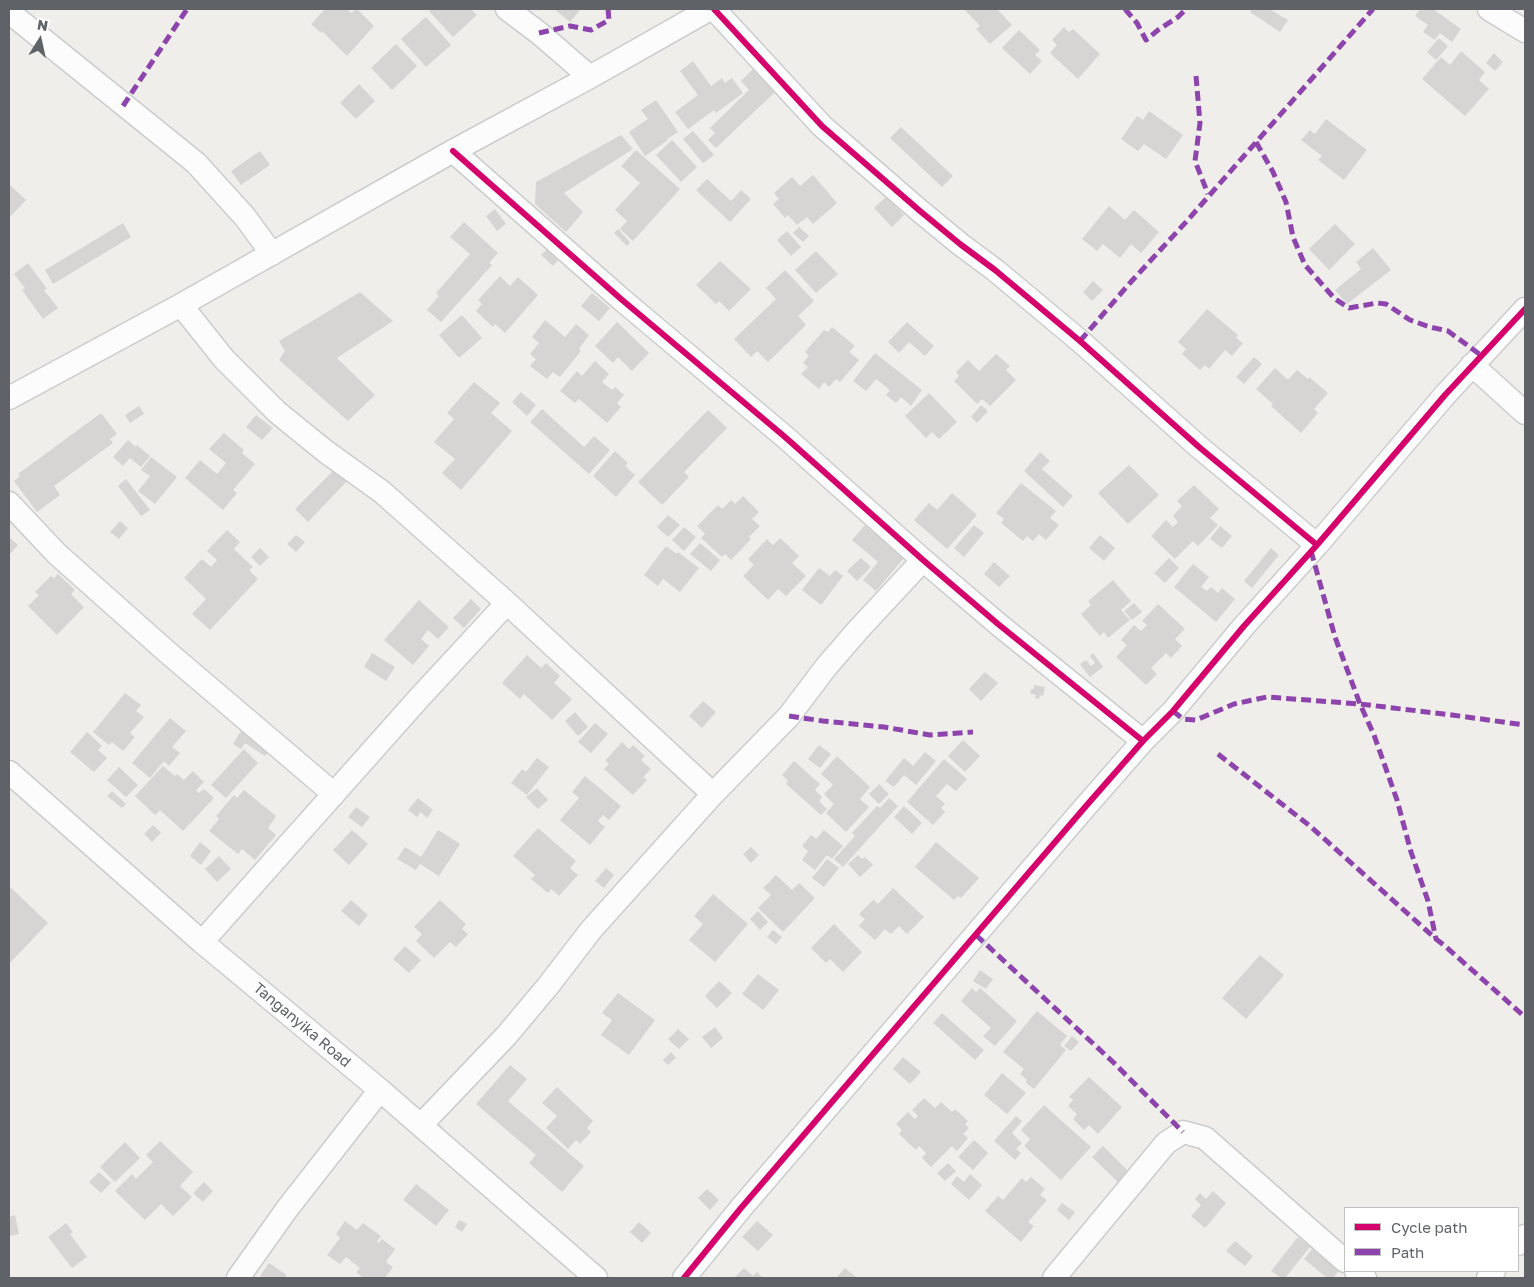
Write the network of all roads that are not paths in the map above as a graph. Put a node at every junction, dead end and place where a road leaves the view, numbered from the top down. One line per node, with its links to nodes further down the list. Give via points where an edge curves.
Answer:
1 (507, 9): 6 (street)
2 (712, 9): 6 (street); 15 (street, via 822,126 926,216 1080,341)
3 (1489, 9): 5 (street)
4 (9, 12): 8 (street, via 196,163 245,217)
5 (1525, 31)
6 (590, 77): 7 (street)
7 (453, 152): 8 (street); 16 (street)
8 (272, 254): 9 (street)
9 (182, 305): 12 (street); 17 (street, via 224,359 277,412 382,492)
10 (1525, 309): 11 (street)
11 (1472, 365): 13 (street); 15 (street)
12 (9, 398)
13 (1525, 413)
14 (9, 503): 20 (street, via 57,554)
15 (1317, 545): 18 (street, via 1173,711)
16 (923, 560): 18 (street); 21 (street, via 839,652 790,716)
17 (507, 603): 20 (street); 21 (street)
18 (1143, 741): 28 (street)
19 (12, 781): 22 (street, Tanganyika Road)
20 (334, 794): 22 (street)
21 (714, 794): 24 (street, via 591,930 506,1036)
22 (202, 942): 23 (street, Tanganyika Road)
23 (380, 1090): 24 (street, Tanganyika Road); 26 (street)
24 (420, 1125): 27 (street, Tanganyika Road)
25 (1344, 1260): 29 (street, via 1205,1138 1183,1132 1166,1143)
26 (238, 1278)
27 (596, 1278)
28 (684, 1278)
29 (1054, 1278)

